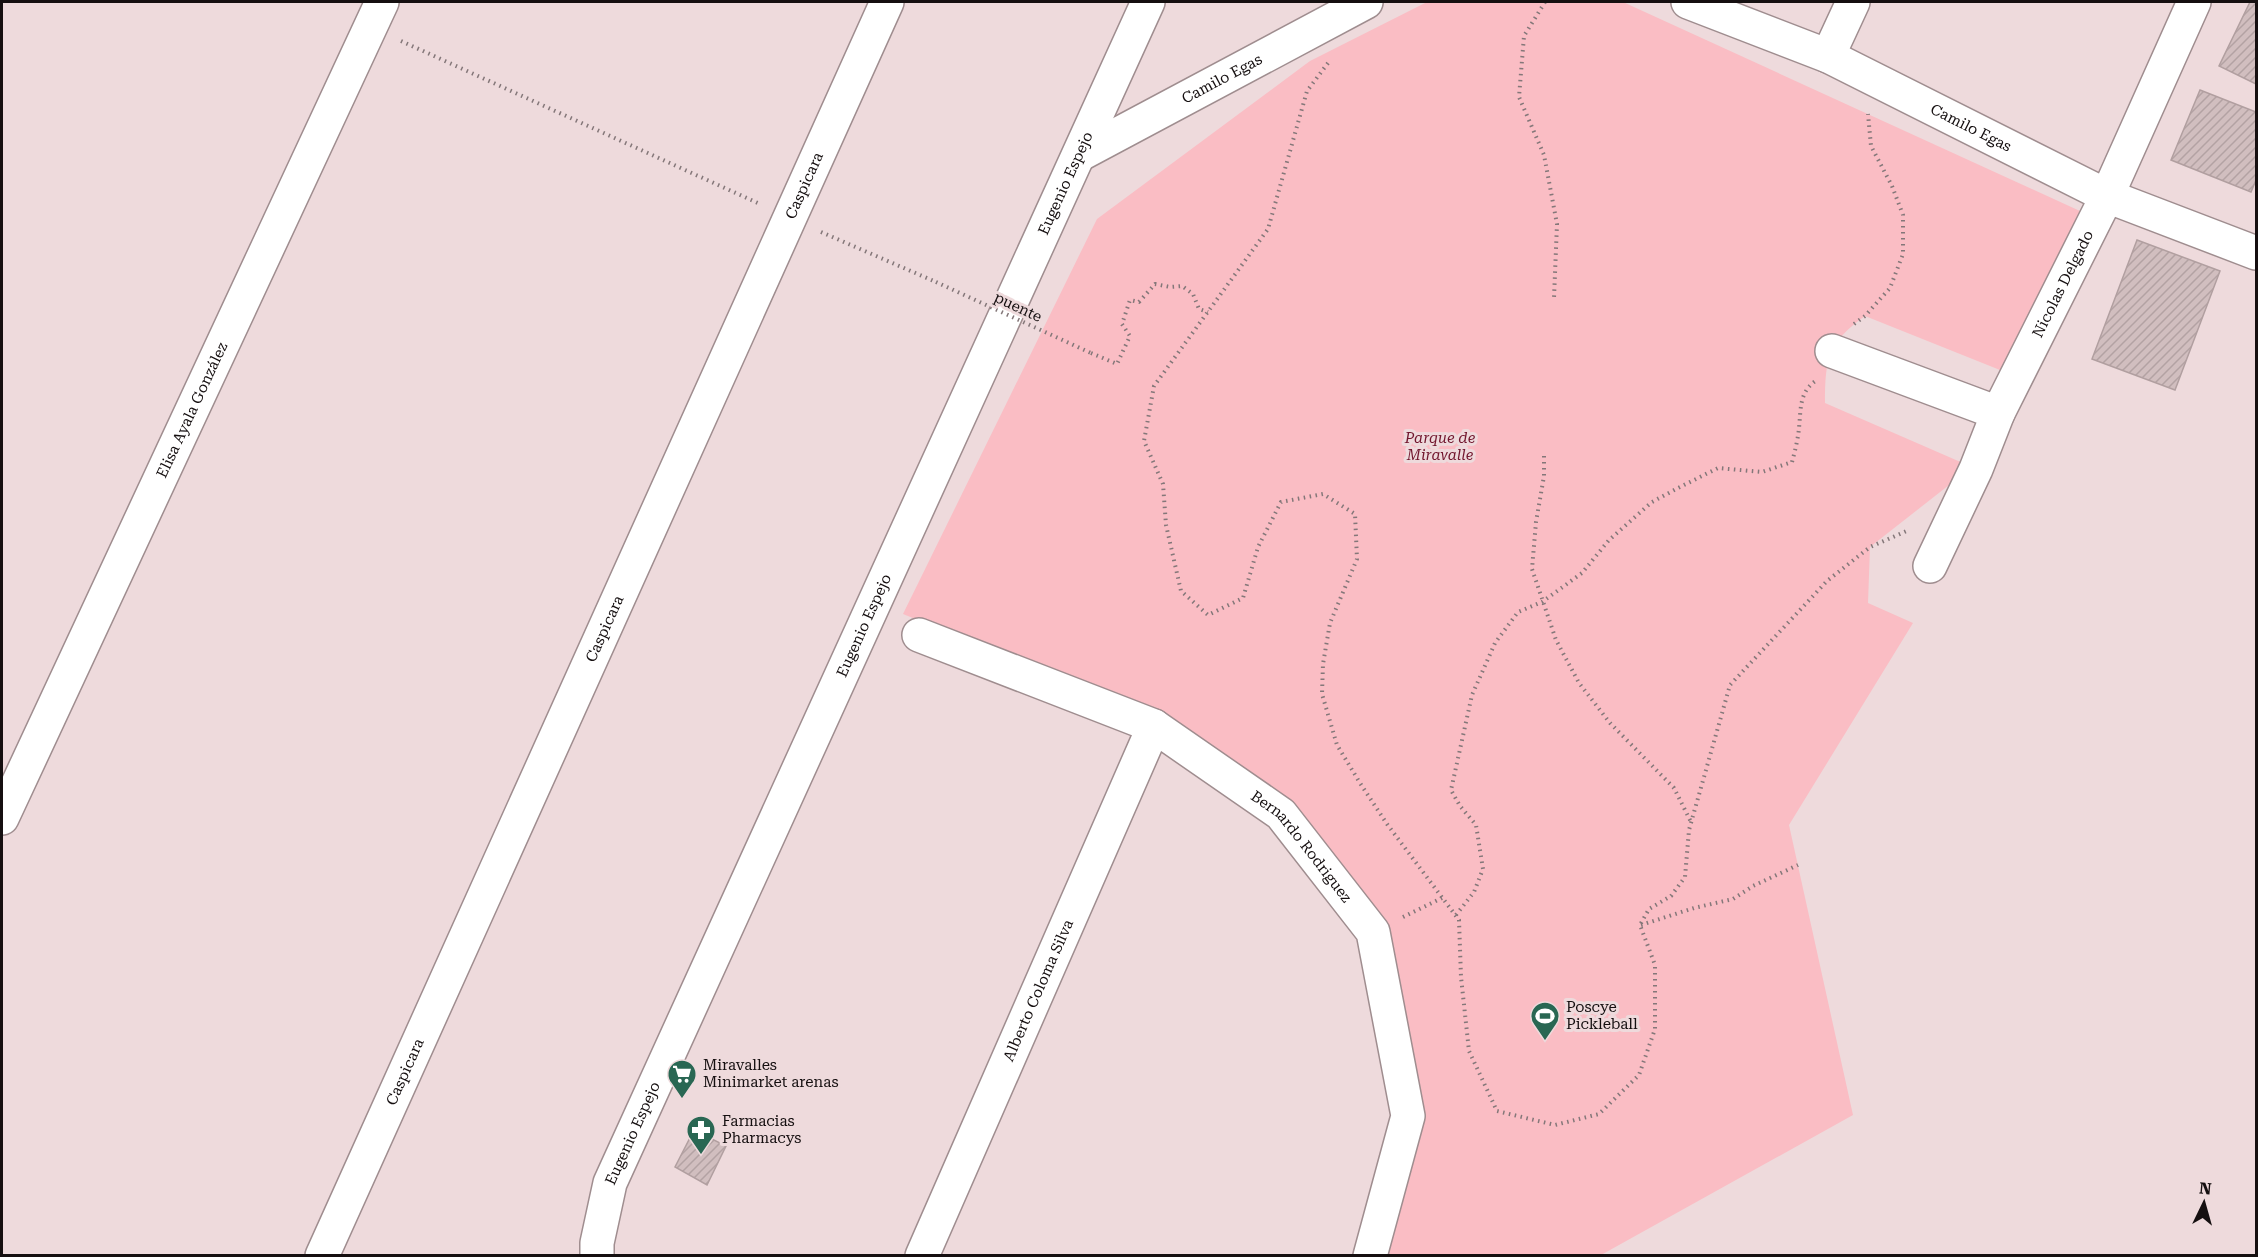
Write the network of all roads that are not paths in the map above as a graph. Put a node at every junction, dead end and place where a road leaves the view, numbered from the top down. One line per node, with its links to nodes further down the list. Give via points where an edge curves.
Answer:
1 (887, 2): 18 (street, Caspicara)
2 (1148, 2): 9 (street, Eugenio Espejo)
3 (1688, 2): 8 (street, Camilo Egas)
4 (1853, 2): 8 (street)
5 (2194, 2): 10 (street, Nicolas Delgado)
6 (1352, 8): 9 (street, Camilo Egas)
7 (376, 14): 17 (street, Elisa Ayala González)
8 (1828, 56): 10 (street, Camilo Egas)
9 (1079, 155): 19 (street, Eugenio Espejo, via 610,1183)
10 (2107, 196): 11 (street, Camilo Egas); 13 (street, Nicolas Delgado)
11 (2256, 253)
12 (1832, 351): 13 (street)
13 (1998, 413): 14 (street, Nicolas Delgado)
14 (1930, 566)
15 (919, 635): 16 (street, Bernardo Rodriguez)
16 (1154, 726): 20 (street, Alberto Coloma Silva); 21 (street, Bernardo Rodriguez, via 1281,814 1373,932 1408,1116)
17 (2, 818)
18 (321, 1256)
19 (597, 1256)
20 (922, 1256)
21 (1370, 1256)

